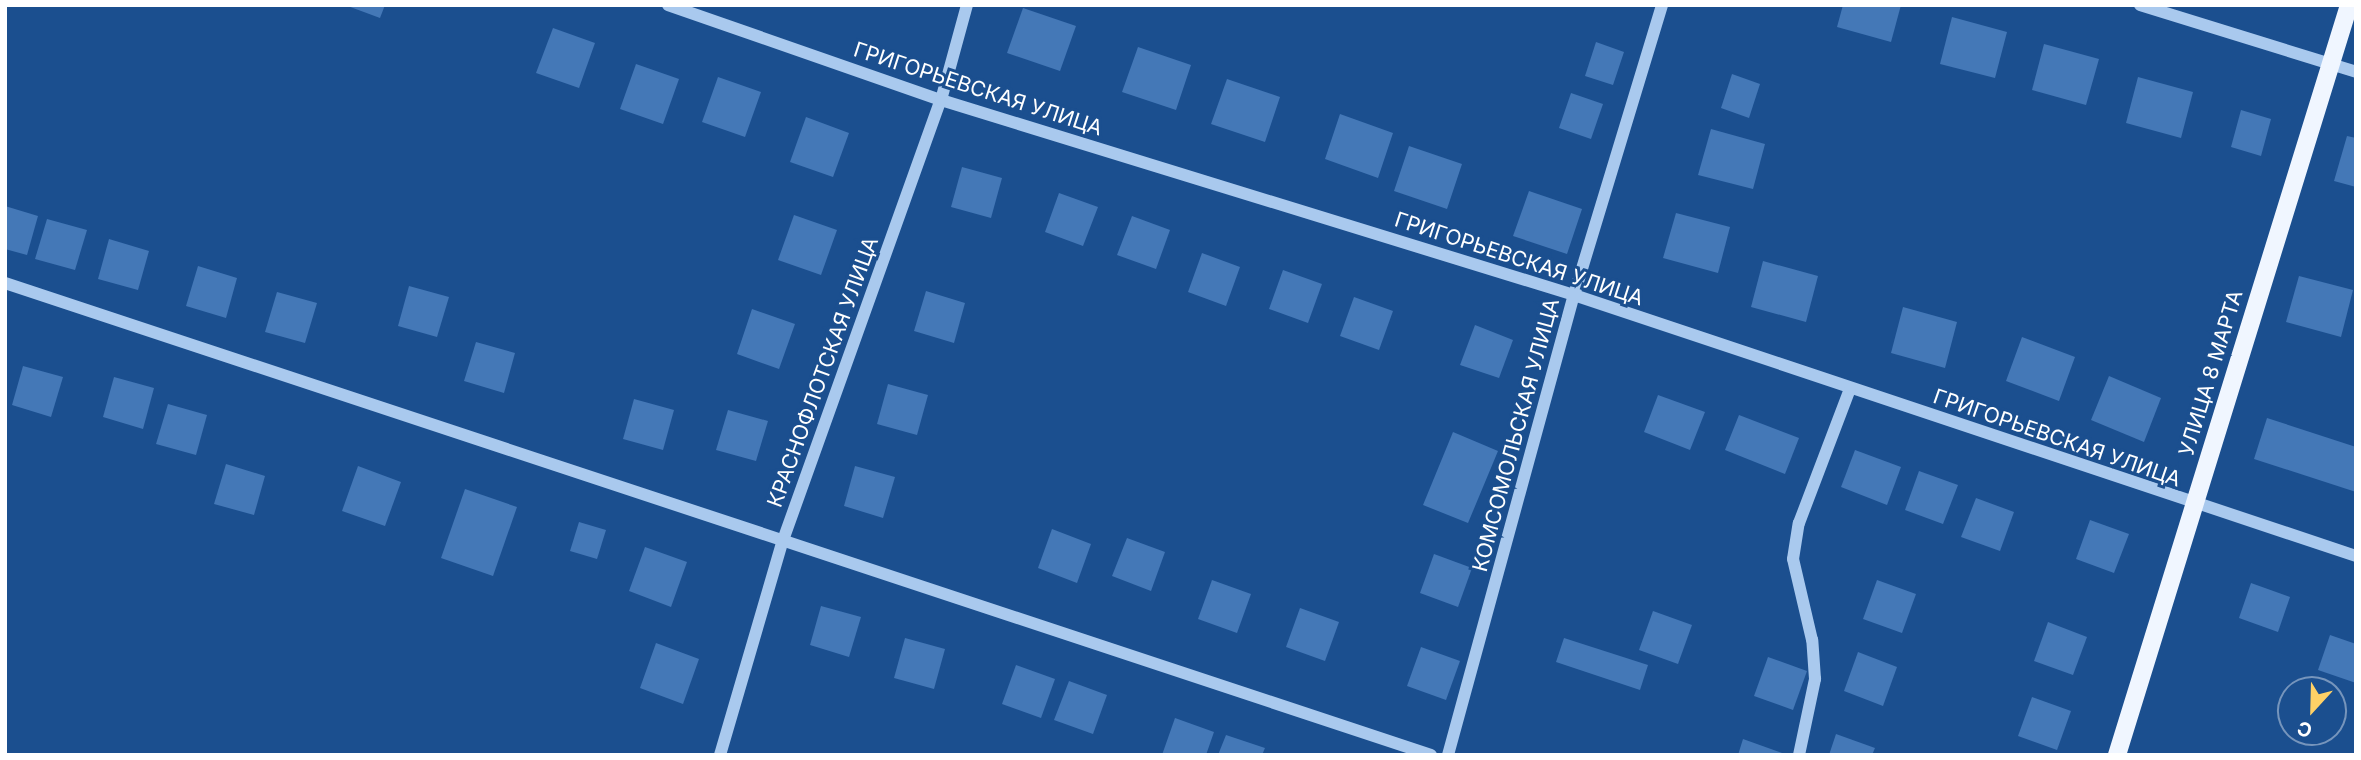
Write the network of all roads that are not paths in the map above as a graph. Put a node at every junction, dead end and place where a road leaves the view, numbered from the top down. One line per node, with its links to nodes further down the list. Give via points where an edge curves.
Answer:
1 (668, 5): 8 (street, ГРИГОРЬЕВСКАЯ УЛИЦА)
2 (967, 5): 8 (street, КРАСНОФЛОТСКАЯ УЛИЦА)
3 (1662, 5): 10 (street, КОМСОМОЛЬСКАЯ УЛИЦА)
4 (2140, 5): 6 (street)
5 (2350, 5): 6 (main road, УЛИЦА 8 МАРТА)
6 (2331, 64): 7 (street); 12 (main road, УЛИЦА 8 МАРТА)
7 (2356, 72)
8 (942, 100): 10 (street, ГРИГОРЬЕВСКАЯ УЛИЦА); 13 (street, КРАСНОФЛОТСКАЯ УЛИЦА)
9 (5, 283): 13 (street)
10 (1574, 295): 11 (street, ГРИГОРЬЕВСКАЯ УЛИЦА); 17 (street, КОМСОМОЛЬСКАЯ УЛИЦА)
11 (1850, 388): 12 (street, ГРИГОРЬЕВСКАЯ УЛИЦА); 18 (street, via 1799,523 1793,559 1812,640 1815,679)
12 (2194, 505): 14 (street, ГРИГОРЬЕВСКАЯ УЛИЦА); 19 (main road, УЛИЦА 8 МАРТА)
13 (782, 543): 15 (street, КРАСНОФЛОТСКАЯ УЛИЦА); 16 (street)
14 (2356, 556)
15 (720, 755)
16 (1431, 755)
17 (1448, 755)
18 (1799, 755)
19 (2117, 755)

